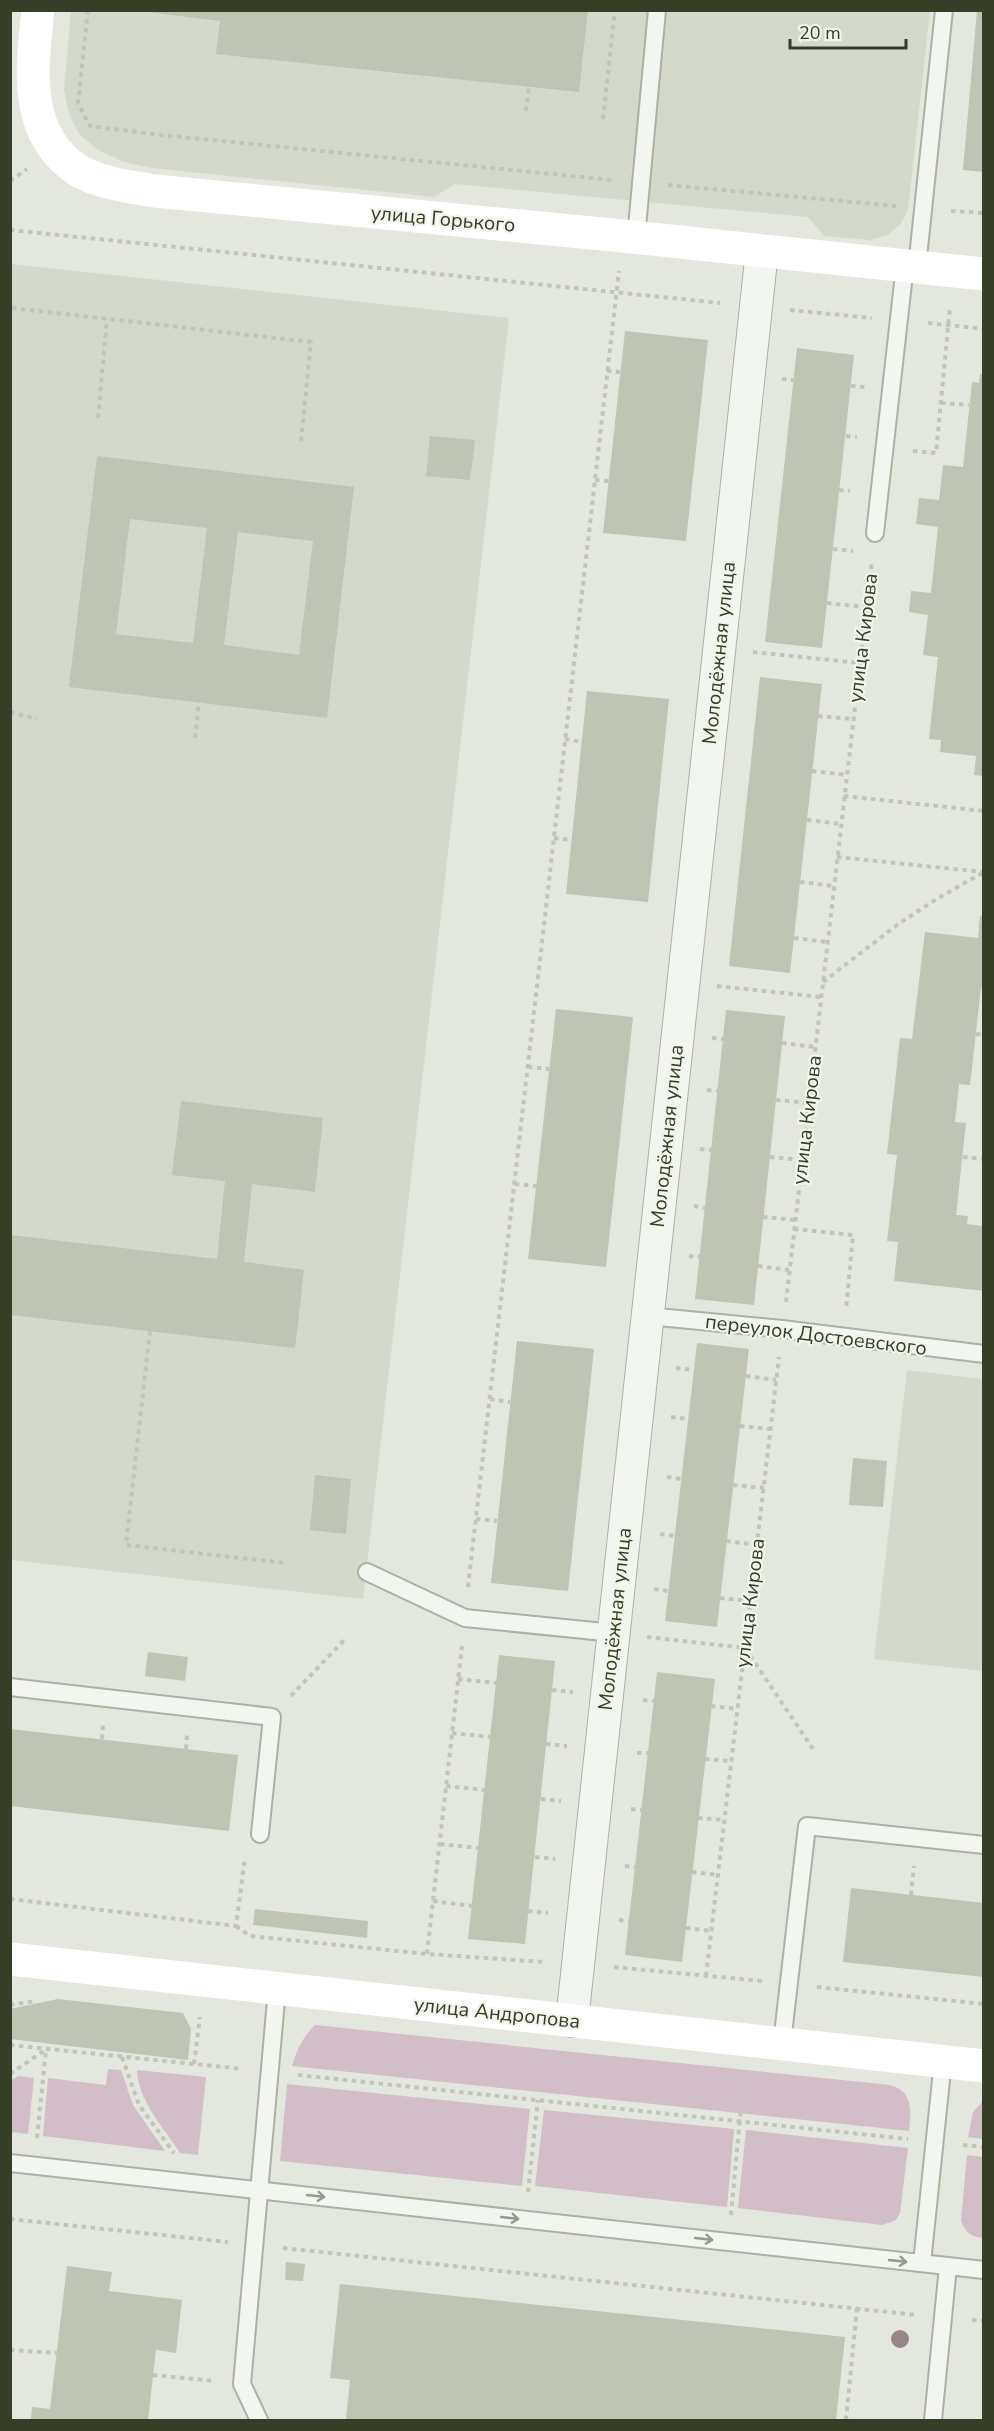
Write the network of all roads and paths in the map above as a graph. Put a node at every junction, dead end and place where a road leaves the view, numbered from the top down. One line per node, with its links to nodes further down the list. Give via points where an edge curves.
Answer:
1 (38, 10): 13 (street, улица Горького, via 32,89 39,122 56,149 80,171 115,184 155,192)
2 (88, 10): 9 (path, via 78,103 90,126)
3 (615, 10): 8 (path)
4 (657, 10): 9 (lane)
5 (944, 10): 10 (lane)
6 (529, 87): 7 (path)
7 (526, 111)
8 (603, 119)
9 (641, 182): 10 (path); 13 (lane)
10 (923, 208): 11 (path); 15 (lane)
11 (984, 213)
12 (10, 230): 17 (path)
13 (630, 237): 14 (street, улица Горького); 17 (path)
14 (762, 251): 15 (street, улица Горького); 18 (street, Молодёжная улица)
15 (911, 266): 16 (street, улица Горького); 21 (lane)
16 (969, 272): 22 (path)
17 (616, 293): 18 (path); 24 (path)
18 (756, 307): 21 (path); 36 (street, Молодёжная улица)
19 (12, 308): 20 (path)
20 (107, 319): 28 (path); 29 (path, via 311,342)
21 (899, 320): 22 (path); 30 (lane)
22 (948, 326): 23 (path); 26 (path)
23 (984, 329)
24 (607, 371): 25 (path); 31 (path)
25 (620, 372)
26 (941, 403): 27 (path); 30 (path, via 936,453)
27 (969, 405)
28 (98, 418)
29 (301, 441)
30 (885, 447): 33 (lane)
31 (595, 480): 32 (path); 44 (path)
32 (609, 482)
33 (875, 533): 35 (path, улица Кирова)
34 (827, 603): 35 (path)
35 (866, 607): 37 (path, улица Кирова)
36 (720, 648): 37 (path); 60 (street, Молодёжная улица)
37 (860, 663): 42 (path, улица Кирова)
38 (199, 702): 43 (path)
39 (10, 712): 41 (path)
40 (818, 716): 42 (path)
41 (37, 719)
42 (853, 719): 47 (path, улица Кирова)
43 (195, 738)
44 (566, 739): 45 (path); 52 (path)
45 (582, 742)
46 (812, 771): 47 (path)
47 (847, 775): 48 (path, улица Кирова)
48 (844, 796): 49 (path); 51 (path, улица Кирова)
49 (984, 811)
50 (807, 820): 51 (path)
51 (841, 824): 54 (path, улица Кирова)
52 (554, 838): 53 (path); 67 (path)
53 (572, 840)
54 (837, 857): 55 (path); 57 (path, улица Кирова)
55 (984, 872): 61 (path, via 897,925)
56 (800, 882): 57 (path)
57 (834, 886): 59 (path, улица Кирова)
58 (794, 938): 59 (path)
59 (827, 942): 61 (path, улица Кирова)
60 (684, 983): 62 (path); 83 (street, Молодёжная улица)
61 (822, 983): 62 (path, улица Кирова)
62 (821, 997): 66 (path, улица Кирова)
63 (976, 1034): 64 (path)
64 (984, 1035)
65 (782, 1043): 66 (path)
66 (815, 1047): 70 (path, улица Кирова)
67 (528, 1066): 68 (path); 75 (path)
68 (549, 1069)
69 (776, 1100): 70 (path)
70 (809, 1103): 74 (path, улица Кирова)
71 (770, 1157): 74 (path)
72 (963, 1157): 73 (path)
73 (984, 1159)
74 (802, 1160): 78 (path, улица Кирова)
75 (514, 1184): 76 (path); 89 (path)
76 (536, 1186)
77 (763, 1217): 78 (path)
78 (795, 1220): 79 (path, улица Кирова)
79 (794, 1229): 81 (path, улица Кирова); 82 (path, via 853,1235)
80 (758, 1266): 81 (path)
81 (789, 1269): 84 (path, улица Кирова)
82 (846, 1306)
83 (648, 1316): 84 (lane, переулок Достоевского); 104 (street, Молодёжная улица)
84 (782, 1329): 86 (lane, переулок Достоевского); 88 (path, улица Кирова)
85 (150, 1331): 99 (path, via 126,1545)
86 (984, 1354)
87 (746, 1377): 88 (path)
88 (776, 1380): 92 (path, улица Кирова)
89 (490, 1399): 90 (path); 95 (path)
90 (510, 1402)
91 (740, 1426): 92 (path)
92 (771, 1429): 94 (path, улица Кирова)
93 (733, 1485): 94 (path)
94 (764, 1488): 98 (path, улица Кирова)
95 (476, 1519): 96 (path); 103 (path)
96 (497, 1521)
97 (726, 1541): 98 (path)
98 (757, 1545): 102 (path, улица Кирова)
99 (285, 1563)
100 (367, 1572): 103 (lane)
101 (720, 1598): 102 (path)
102 (750, 1601): 106 (path, улица Кирова)
103 (465, 1618): 104 (lane); 107 (path)
104 (614, 1633): 106 (path); 136 (street, Молодёжная улица)
105 (346, 1638): 112 (path)
106 (745, 1648): 111 (path, улица Кирова); 115 (path)
107 (458, 1679): 108 (path); 113 (path)
108 (496, 1683)
109 (10, 1687): 112 (lane)
110 (711, 1706): 111 (path)
111 (738, 1709): 117 (path, улица Кирова)
112 (272, 1717): 122 (lane)
113 (452, 1733): 114 (path); 118 (path)
114 (490, 1737)
115 (815, 1752)
116 (705, 1759): 117 (path)
117 (732, 1761): 121 (path, улица Кирова)
118 (446, 1786): 119 (path); 123 (path)
119 (485, 1790)
120 (698, 1818): 121 (path)
121 (725, 1820): 127 (path, улица Кирова)
122 (261, 1834): 131 (path, via 247,1840)
123 (440, 1844): 125 (path); 129 (path)
124 (984, 1845): 138 (lane, via 807,1826)
125 (478, 1848)
126 (692, 1872): 127 (path)
127 (719, 1875): 133 (path, улица Кирова)
128 (10, 1899): 131 (path)
129 (433, 1901): 130 (path); 134 (path)
130 (472, 1905)
131 (236, 1926): 134 (path, via 250,1936)
132 (686, 1928): 133 (path)
133 (712, 1931): 137 (path, улица Кирова)
134 (427, 1954): 136 (path)
135 (10, 1959): 139 (street, улица Андропова)
136 (578, 1964): 137 (path); 141 (street, Молодёжная улица)
137 (706, 1976): 138 (path)
138 (788, 1984): 140 (path); 142 (lane)
139 (277, 1989): 141 (street, улица Андропова); 149 (lane)
140 (984, 2004)
141 (572, 2021): 142 (street, улица Андропова)
142 (782, 2043): 146 (street, улица Андропова)
143 (10, 2046): 144 (path)
144 (46, 2049): 145 (path); 150 (path); 155 (path)
145 (122, 2057): 149 (path); 156 (path, via 139,2105)
146 (943, 2061): 147 (street, улица Андропова); 153 (lane)
147 (984, 2066)
148 (744, 2069): 152 (path)
149 (269, 2072): 151 (path); 157 (lane)
150 (10, 2074)
151 (538, 2100): 152 (path); 159 (path)
152 (740, 2121): 153 (path); 160 (path)
153 (935, 2142): 162 (lane)
154 (10, 2163): 155 (lane)
155 (34, 2165): 156 (lane)
156 (195, 2183): 157 (lane)
157 (258, 2190): 159 (lane, one-way to 159); 161 (lane)
158 (10, 2219): 161 (path)
159 (525, 2219): 160 (lane, one-way to 160)
160 (729, 2242): 162 (lane, one-way to 162)
161 (254, 2245): 165 (path); 172 (lane, via 242,2384)
162 (922, 2263): 163 (lane)
163 (948, 2266): 164 (lane); 166 (lane)
164 (984, 2270)
165 (857, 2308): 166 (path); 173 (path)
166 (943, 2317): 167 (path); 174 (lane)
167 (984, 2322)
168 (10, 2349): 169 (path)
169 (57, 2353)
170 (153, 2375): 171 (path)
171 (180, 2379)
172 (260, 2421)
173 (846, 2421)
174 (933, 2421)

